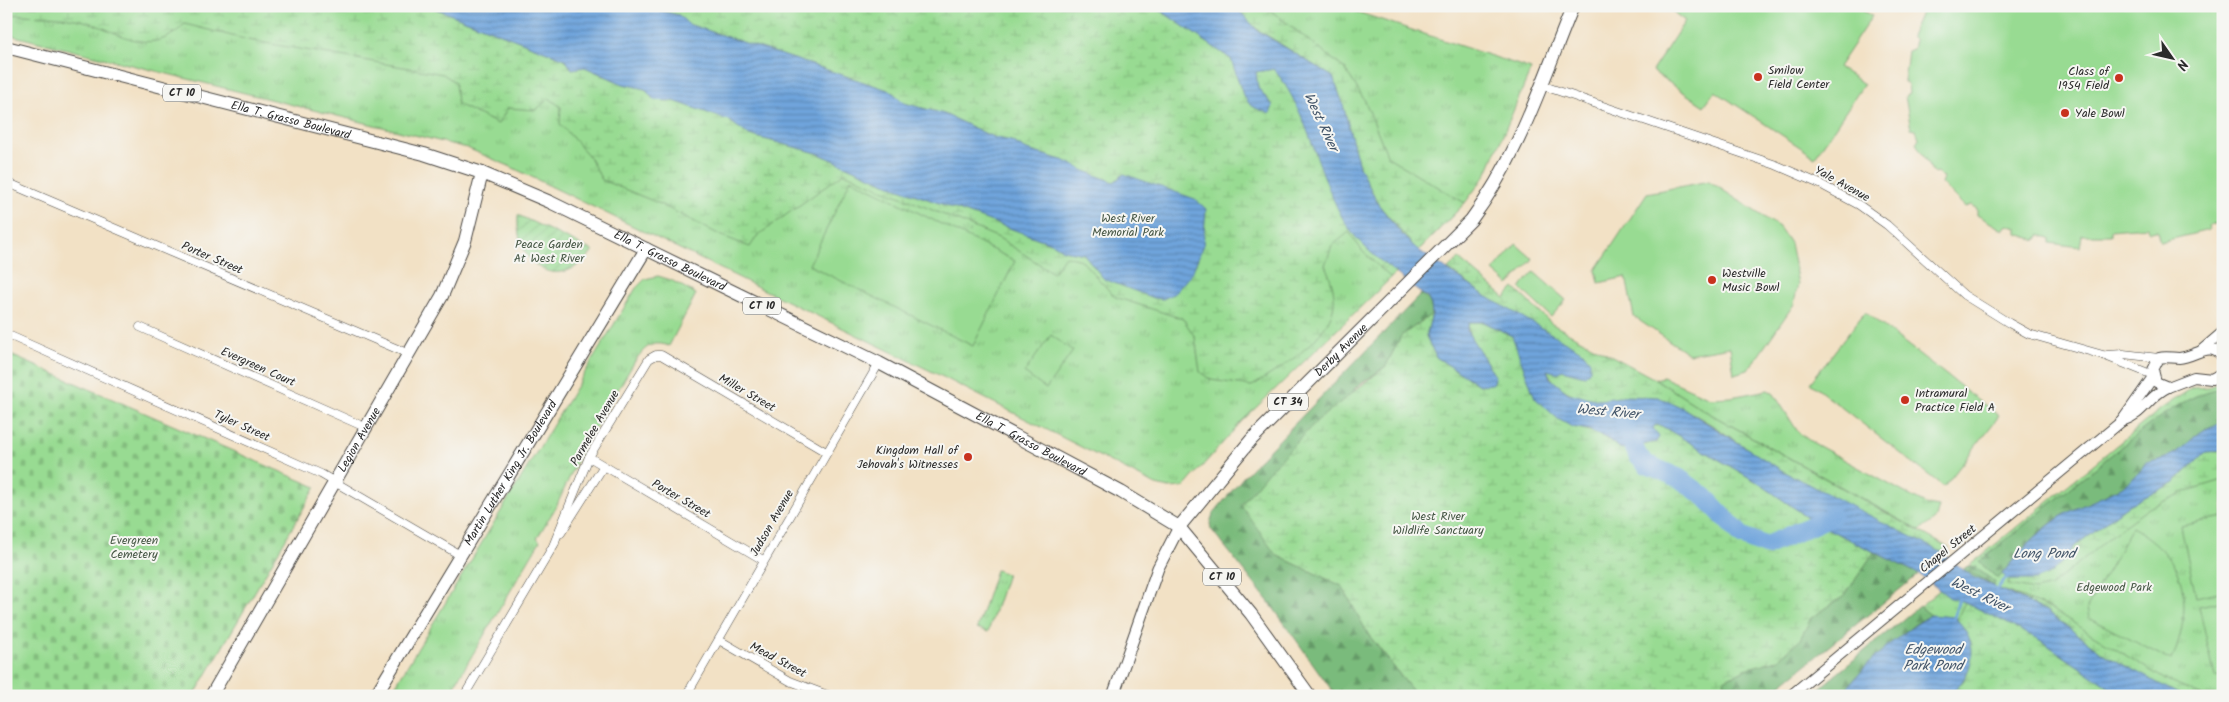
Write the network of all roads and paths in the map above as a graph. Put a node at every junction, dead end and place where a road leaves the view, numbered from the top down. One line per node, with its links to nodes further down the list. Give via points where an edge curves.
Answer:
1 (1573, 6): 3 (main road, Derby Avenue / CT 34)
2 (6, 47): 4 (main road, Ella T. Grasso Boulevard / CT 10, via 424,154)
3 (1541, 85): 14 (street, Yale Avenue, via 1776,165 1820,184 1887,225 1946,280 1991,313 2030,334); 26 (main road, Derby Avenue / CT 34, via 1494,190 1472,220 1251,440)
4 (482, 173): 6 (main road, Ella T. Grasso Boulevard / CT 10); 11 (main road, Legion Avenue, via 471,222 454,269)
5 (6, 182): 11 (street, Porter Street)
6 (646, 249): 16 (main road, Ella T. Grasso Boulevard / CT 10); 28 (main road, Martin Luther King Jr. Boulevard)
7 (140, 327): 21 (street, Evergreen Court)
8 (2223, 332): 10 (street)
9 (6, 334): 25 (street, Tyler Street)
10 (2202, 350): 12 (street, via 2214,349); 15 (street, via 2189,356)
11 (409, 354): 21 (main road, Legion Avenue)
12 (2222, 354)
13 (656, 355): 22 (street, Miller Street); 23 (street, Parmelee Avenue)
14 (2102, 355): 15 (street, Yale Avenue); 18 (street, Yale Avenue)
15 (2159, 358): 18 (street, Chapel Street)
16 (879, 363): 22 (street, Judson Avenue); 26 (main road, Ella T. Grasso Boulevard / CT 10, via 1113,488)
17 (2223, 372): 19 (street, Chapel Street, via 2212,379 2194,377)
18 (2153, 376): 19 (street, via 2159,385); 20 (street, Chapel Street)
19 (2168, 388): 20 (street, Chapel Street, via 2159,392 2135,417)
20 (2122, 421): 38 (street, Chapel Street)
21 (367, 428): 25 (main road, Legion Avenue)
22 (826, 452): 29 (street, Judson Avenue)
23 (589, 457): 24 (street, Porter Street); 27 (street, Parmelee Avenue)
24 (603, 467): 27 (street, Parmelee Avenue); 29 (street, Porter Street)
25 (335, 482): 28 (street, Tyler Street); 31 (main road, Legion Avenue)
26 (1179, 527): 36 (main road, Derby Avenue, via 1155,576); 37 (main road, Ella T. Grasso Boulevard / CT 10, via 1251,614)
27 (553, 546): 33 (street, Parmelee Avenue)
28 (460, 555): 32 (main road, Martin Luther King Jr. Boulevard)
29 (763, 560): 30 (street, Judson Avenue)
30 (719, 640): 34 (street, Judson Avenue); 35 (street, Mead Street, via 782,677)
31 (211, 696)
32 (375, 696)
33 (464, 696)
34 (686, 696)
35 (830, 696)
36 (1113, 696)
37 (1310, 696)
38 (1790, 696)

